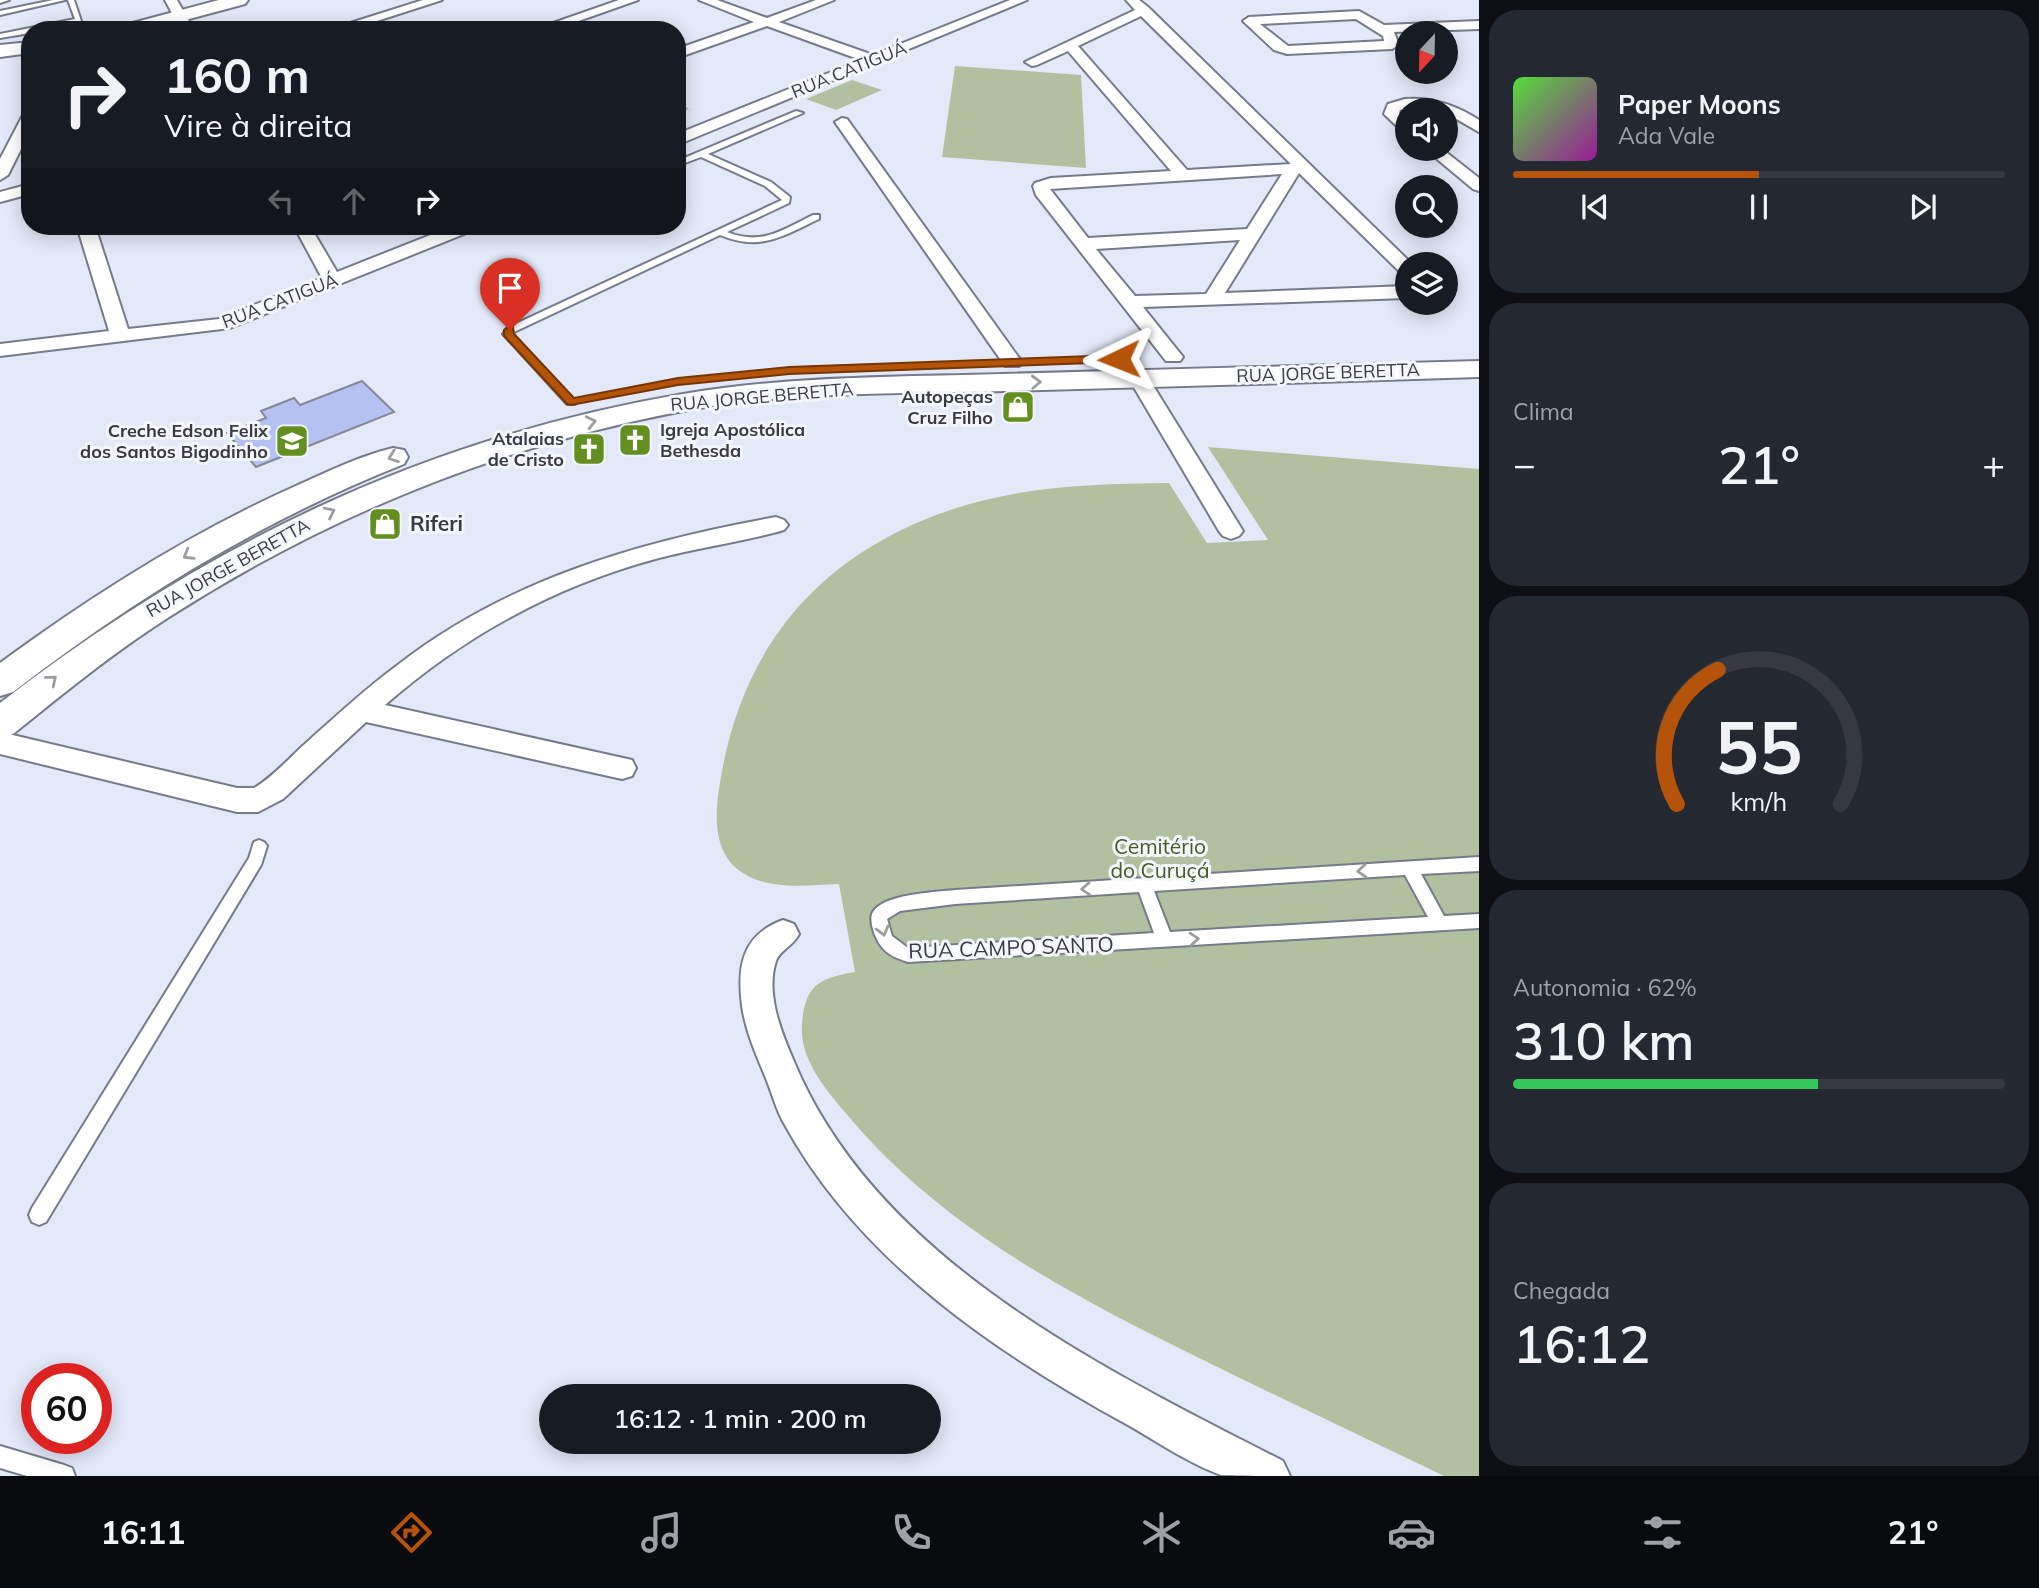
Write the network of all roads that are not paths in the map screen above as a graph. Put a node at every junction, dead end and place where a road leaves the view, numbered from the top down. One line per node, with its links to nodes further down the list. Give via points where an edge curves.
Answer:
1 (6, 0): 13 (lane)
2 (25, 0): 13 (lane)
3 (42, 0): 13 (lane)
4 (62, 0): 13 (lane)
5 (71, 0): 15 (lane, via 79,20)
6 (239, 0): 14 (main road)
7 (436, 0): 17 (street)
8 (632, 0): 18 (street)
9 (705, 0): 19 (street)
10 (828, 0): 19 (street)
11 (1021, 0): 28 (street, RUA CATIGUÁ)
12 (1138, 5): 24 (street); 39 (street)
13 (0, 7)
14 (180, 15): 16 (main road)
15 (74, 21)
16 (159, 21)
17 (365, 21)
18 (567, 21)
19 (765, 23): 27 (street); 28 (street)
20 (1479, 24): 21 (street)
21 (1383, 29): 21 (street, via 1391,36 1392,45 1287,50 1249,20 1359,15)
22 (21, 32): 23 (lane)
23 (0, 36)
24 (1070, 45): 29 (street); 41 (street)
25 (21, 48): 26 (main road)
26 (0, 51)
27 (686, 51)
28 (873, 60): 35 (street, RUA CATIGUÁ)
29 (1032, 62)
30 (1458, 112): 33 (street)
31 (799, 113): 36 (lane)
32 (842, 122): 63 (street)
33 (1479, 127)
34 (21, 133): 40 (street)
35 (686, 136)
36 (701, 154): 37 (lane); 46 (lane, via 786,197)
37 (686, 160)
38 (1448, 161): 42 (street)
39 (1298, 168): 41 (street); 47 (street); 52 (street)
40 (0, 174)
41 (1183, 175): 51 (street, via 1041,186)
42 (1479, 186)
43 (21, 191): 44 (street)
44 (0, 197)
45 (816, 217): 46 (lane, via 758,243)
46 (721, 232): 66 (lane, via 510,330 508,334)
47 (1252, 234): 51 (street); 57 (street)
48 (89, 235): 59 (street)
49 (307, 235): 54 (street)
50 (446, 235): 54 (street, RUA CATIGUÁ)
51 (1084, 244): 58 (street)
52 (1391, 253): 53 (street); 56 (street)
53 (1395, 257)
54 (333, 281): 59 (street, RUA CATIGUÁ, via 223,324)
55 (1395, 292): 56 (street)
56 (1372, 293): 57 (street)
57 (1212, 299): 58 (street)
58 (1132, 302): 62 (street)
59 (120, 335): 61 (street, RUA CATIGUÁ)
60 (1479, 348): 62 (main road, RUA JORGE BERETTA)
61 (0, 350)
62 (1173, 357): 63 (main road, RUA JORGE BERETTA)
63 (1012, 362): 66 (main road, RUA JORGE BERETTA, via 738,375)
64 (1479, 369): 65 (main road, RUA JORGE BERETTA)
65 (1139, 379): 68 (street); 73 (main road, RUA JORGE BERETTA, one-way to 65, via 116,632 219,569 397,483 513,442 638,411 742,395)
66 (571, 402): 69 (main road, RUA JORGE BERETTA, one-way to 69, via 439,440 318,488 195,550)
67 (776, 525): 72 (street, via 689,542 551,587 456,637)
68 (1231, 531)
69 (68, 631): 70 (main road); 71 (main road, RUA JORGE BERETTA)
70 (0, 660)
71 (0, 682)
72 (361, 710): 74 (street, via 273,791 247,802); 75 (street)
73 (0, 724)
74 (0, 743)
75 (621, 768)
76 (259, 846): 84 (lane, via 256,860)
77 (1479, 864): 78 (lane, RUA CAMPO SANTO)
78 (1409, 868): 79 (lane, RUA CAMPO SANTO, one-way to 79); 81 (lane)
79 (1144, 885): 83 (lane); 83 (lane, RUA CAMPO SANTO, one-way to 83, via 909,902 879,916 884,941 892,951 908,955)
80 (1479, 921): 81 (lane, RUA CAMPO SANTO)
81 (1440, 923): 83 (lane, RUA CAMPO SANTO, one-way to 81)
82 (783, 934): 87 (street, via 765,947 757,965 762,1025 800,1118 859,1198 945,1284 1012,1334 1161,1422)
83 (1165, 941)
84 (39, 1215)
85 (0, 1457): 86 (lane)
86 (64, 1476)
87 (1268, 1476)

